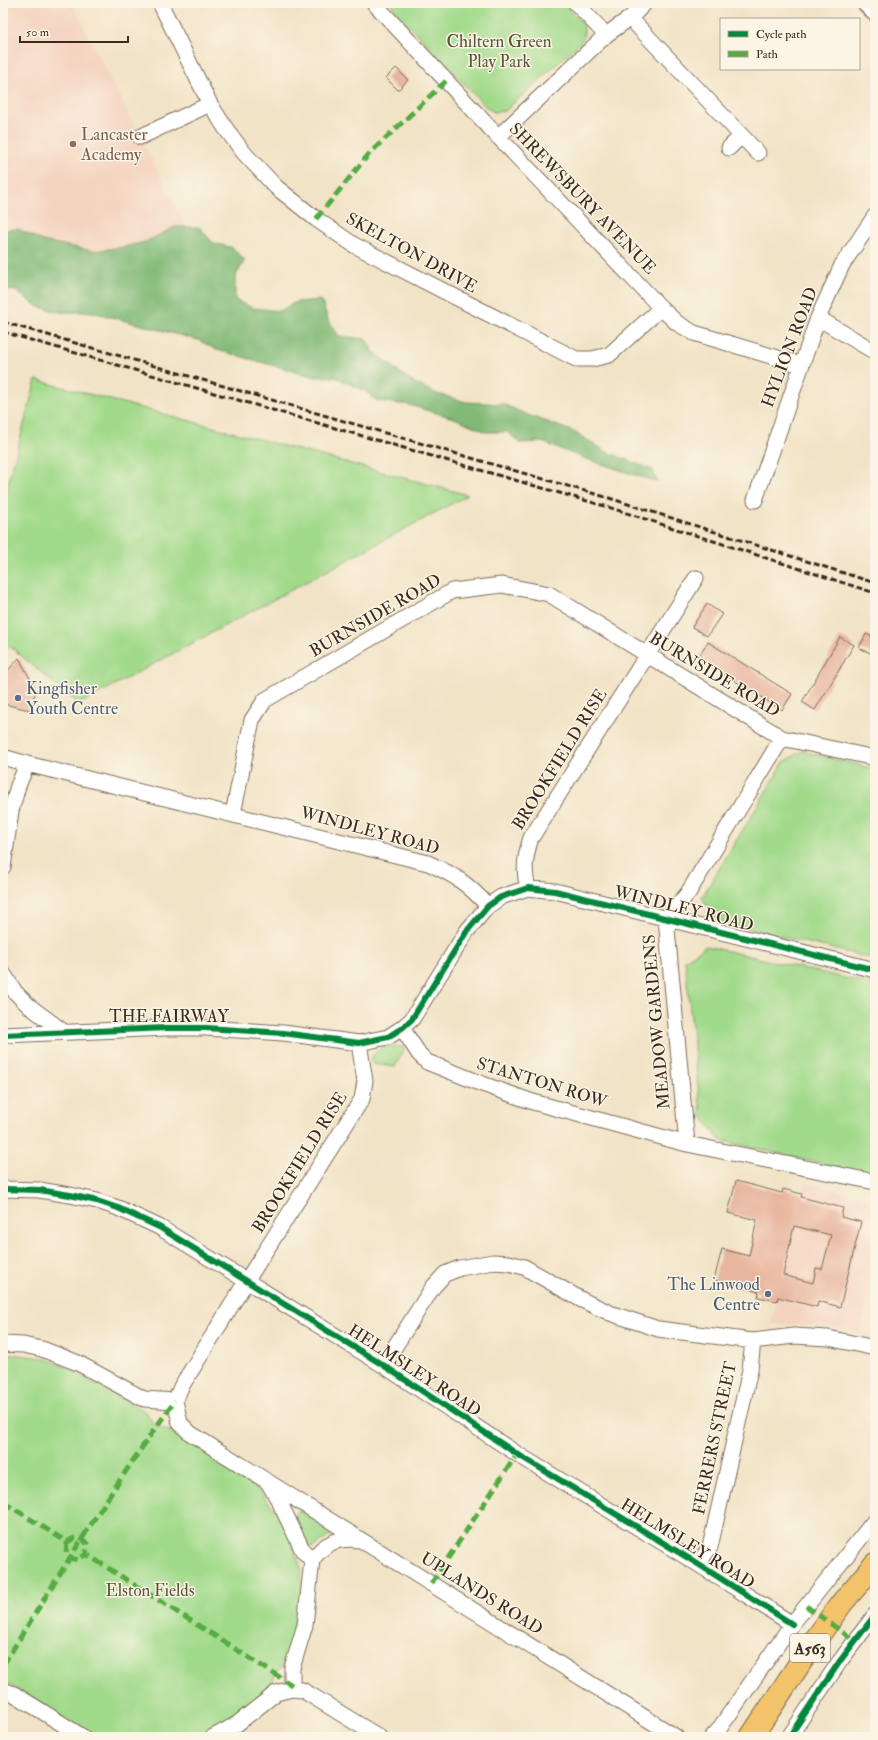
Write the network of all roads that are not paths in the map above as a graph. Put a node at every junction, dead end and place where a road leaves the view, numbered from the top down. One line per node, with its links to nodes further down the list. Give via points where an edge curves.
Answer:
1 (160, 3): 9 (street, SKELTON DRIVE)
2 (374, 3): 12 (street, SHREWSBURY AVENUE)
3 (576, 3): 8 (street)
4 (645, 3): 7 (street)
5 (864, 3): 6 (street)
6 (875, 14)
7 (630, 18): 8 (street); 10 (street)
8 (606, 35): 12 (street)
9 (210, 104): 11 (street); 16 (street, SKELTON DRIVE, via 244,153 276,187 316,219 374,257 564,354 576,359 609,355)
10 (741, 136): 13 (street); 14 (street)
11 (140, 137)
12 (498, 137): 16 (street, SHREWSBURY AVENUE)
13 (729, 148)
14 (758, 153)
15 (875, 216): 17 (street, HYLION ROAD, via 842,265)
16 (661, 308): 19 (street, SHREWSBURY AVENUE, via 677,323 694,333)
17 (818, 318): 18 (street); 19 (street, HYLION ROAD)
18 (875, 352)
19 (801, 365): 20 (street, HYLION ROAD)
20 (755, 500)
21 (696, 578): 22 (street, BROOKFIELD RISE)
22 (647, 655): 23 (street, BURNSIDE ROAD); 27 (street, BURNSIDE ROAD, via 549,594 502,585 452,591 265,700 252,720); 29 (street, BROOKFIELD RISE, via 531,838 525,855)
23 (782, 738): 25 (street); 31 (street, MEADOW GARDENS, via 688,893)
24 (3, 756): 26 (street, WINDLEY ROAD)
25 (875, 758)
26 (27, 764): 27 (street, WINDLEY ROAD); 28 (street, via 11,811)
27 (234, 814): 30 (street, WINDLEY ROAD, via 428,863 458,877)
28 (3, 867)
29 (528, 888): 30 (street, WINDLEY ROAD, via 501,897); 31 (street, WINDLEY ROAD, via 555,891)
30 (488, 906): 34 (street, via 467,931 420,1008)
31 (666, 918): 32 (street, WINDLEY ROAD); 38 (street, MEADOW GARDENS)
32 (875, 970)
33 (3, 973): 35 (street, via 15,992 29,1006)
34 (402, 1028): 37 (street, via 388,1037); 38 (street, STANTON ROW, via 419,1054 427,1062 438,1067 533,1102)
35 (64, 1032): 36 (street, THE FAIRWAY); 37 (street, THE FAIRWAY, via 206,1028)
36 (3, 1035)
37 (359, 1043): 41 (street, BROOKFIELD RISE, via 365,1081 362,1099)
38 (687, 1144): 39 (street)
39 (875, 1182)
40 (3, 1189): 41 (street, HELMSLEY ROAD, via 39,1190 70,1195 118,1208 159,1227)
41 (246, 1280): 45 (street, HELMSLEY ROAD); 46 (street, BROOKFIELD RISE)
42 (753, 1341): 44 (street, via 794,1336 828,1338); 45 (street, via 677,1332 637,1323 582,1300 524,1267 493,1262 460,1268 445,1274); 51 (street, FERRERS STREET, via 750,1370 710,1547)
43 (3, 1344): 46 (street, via 42,1349 78,1363 144,1399)
44 (875, 1348)
45 (383, 1365): 51 (street, HELMSLEY ROAD, via 517,1454)
46 (175, 1401): 47 (street, via 180,1423 190,1433)
47 (268, 1481): 49 (street, UPLANDS ROAD); 50 (street, via 303,1551)
48 (875, 1520): 54 (street)
49 (361, 1540): 50 (street, via 341,1539 333,1542 317,1553); 60 (street, UPLANDS ROAD)
50 (312, 1560): 55 (street, via 305,1625 292,1668)
51 (698, 1564): 54 (street, HELMSLEY ROAD)
52 (875, 1564): 62 (highway, A563, via 841,1604)
53 (875, 1615): 63 (street, via 840,1661)
54 (792, 1624): 61 (street)
55 (292, 1689): 58 (street, via 276,1693 237,1724); 59 (street, via 310,1694)
56 (3, 1690): 57 (street, via 14,1694)
57 (83, 1737)
58 (213, 1737)
59 (379, 1737)
60 (676, 1737)
61 (712, 1737)
62 (751, 1737)
63 (789, 1737)

